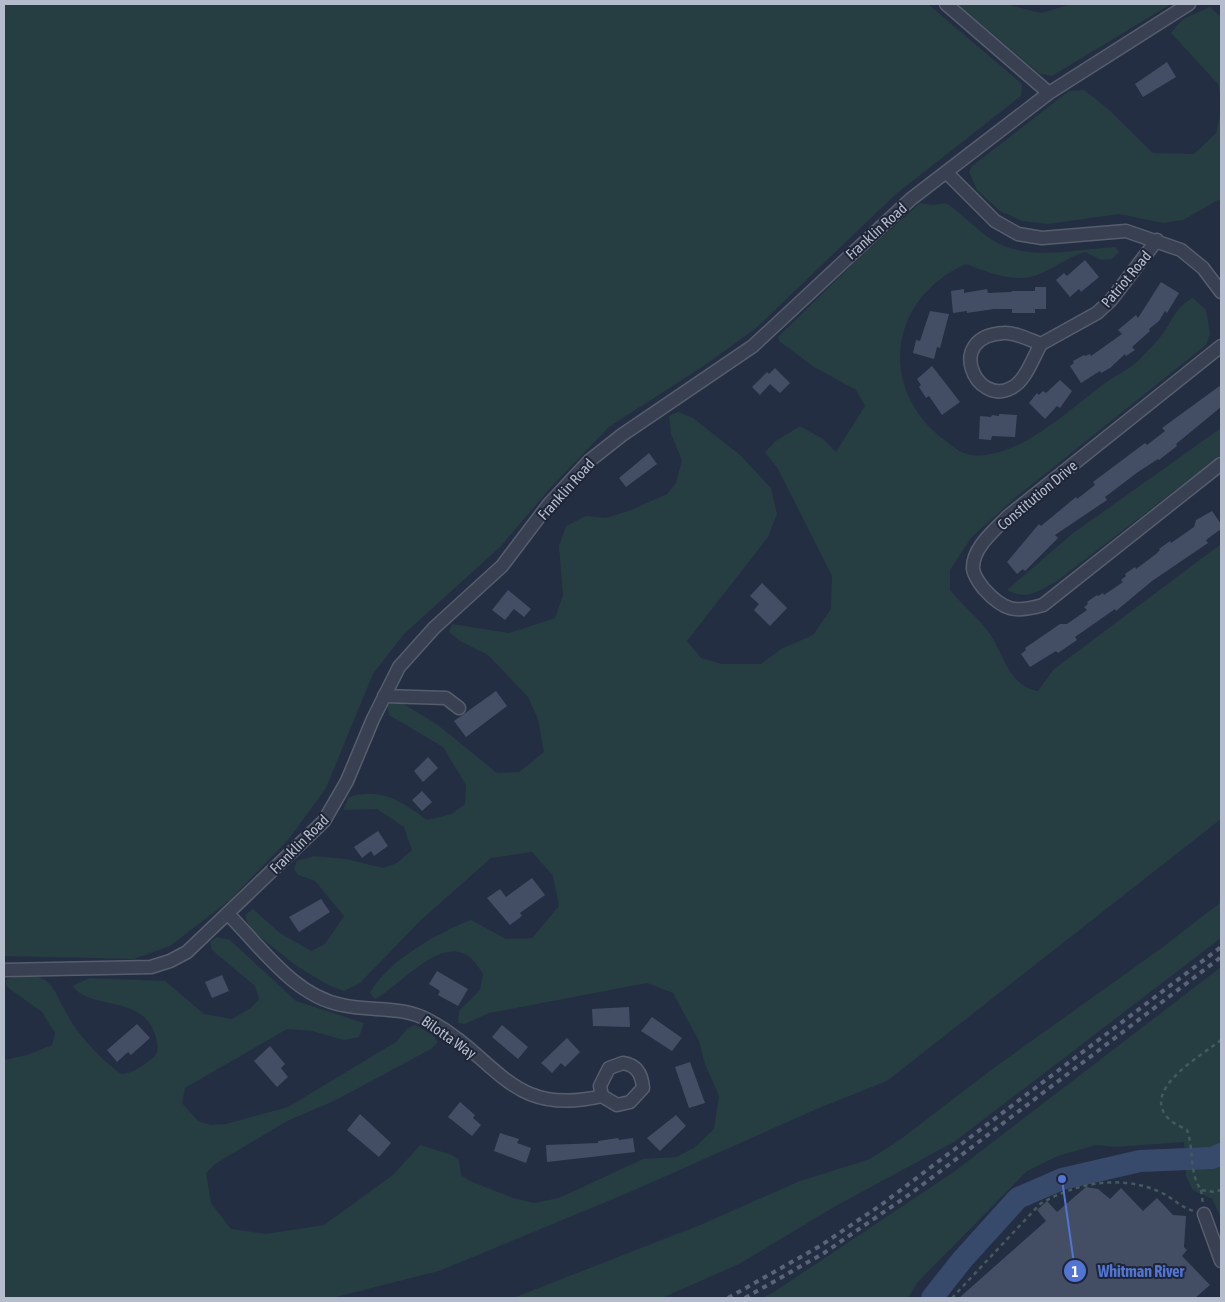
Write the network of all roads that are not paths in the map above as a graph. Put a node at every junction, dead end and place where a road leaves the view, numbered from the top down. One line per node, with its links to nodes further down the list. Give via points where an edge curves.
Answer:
1 (946, 4): 3 (street)
2 (1189, 4): 3 (street, Franklin Road)
3 (1049, 93): 4 (street, Franklin Road)
4 (946, 172): 5 (street, via 995,222 1018,234 1042,238 1126,231); 10 (street, Franklin Road, via 904,206 753,346 589,461 550,504 502,566 434,628 405,660)
5 (1157, 240): 6 (street, via 1181,250 1203,268); 7 (street, Patriot Road, via 1104,307)
6 (1221, 292)
7 (1041, 344): 7 (street, via 1005,332 981,338 972,350 969,362 973,375 983,386 999,391 1010,389 1020,382)
8 (1221, 346): 9 (street, Constitution Drive, via 1006,517 984,541 973,569 980,584 997,602 1012,609 1025,610 1043,605)
9 (1221, 464)
10 (384, 696): 11 (street, via 446,698); 12 (street, Franklin Road, via 329,814)
11 (459, 708)
12 (228, 914): 13 (street, Franklin Road, via 187,952 155,966); 14 (street, Bilotta Way, via 292,979 323,1000 364,1008 391,1008 418,1015 452,1035 508,1082 542,1099 579,1102)
13 (4, 970)
14 (602, 1096)
15 (1204, 1214): 16 (street)
16 (1221, 1261)

